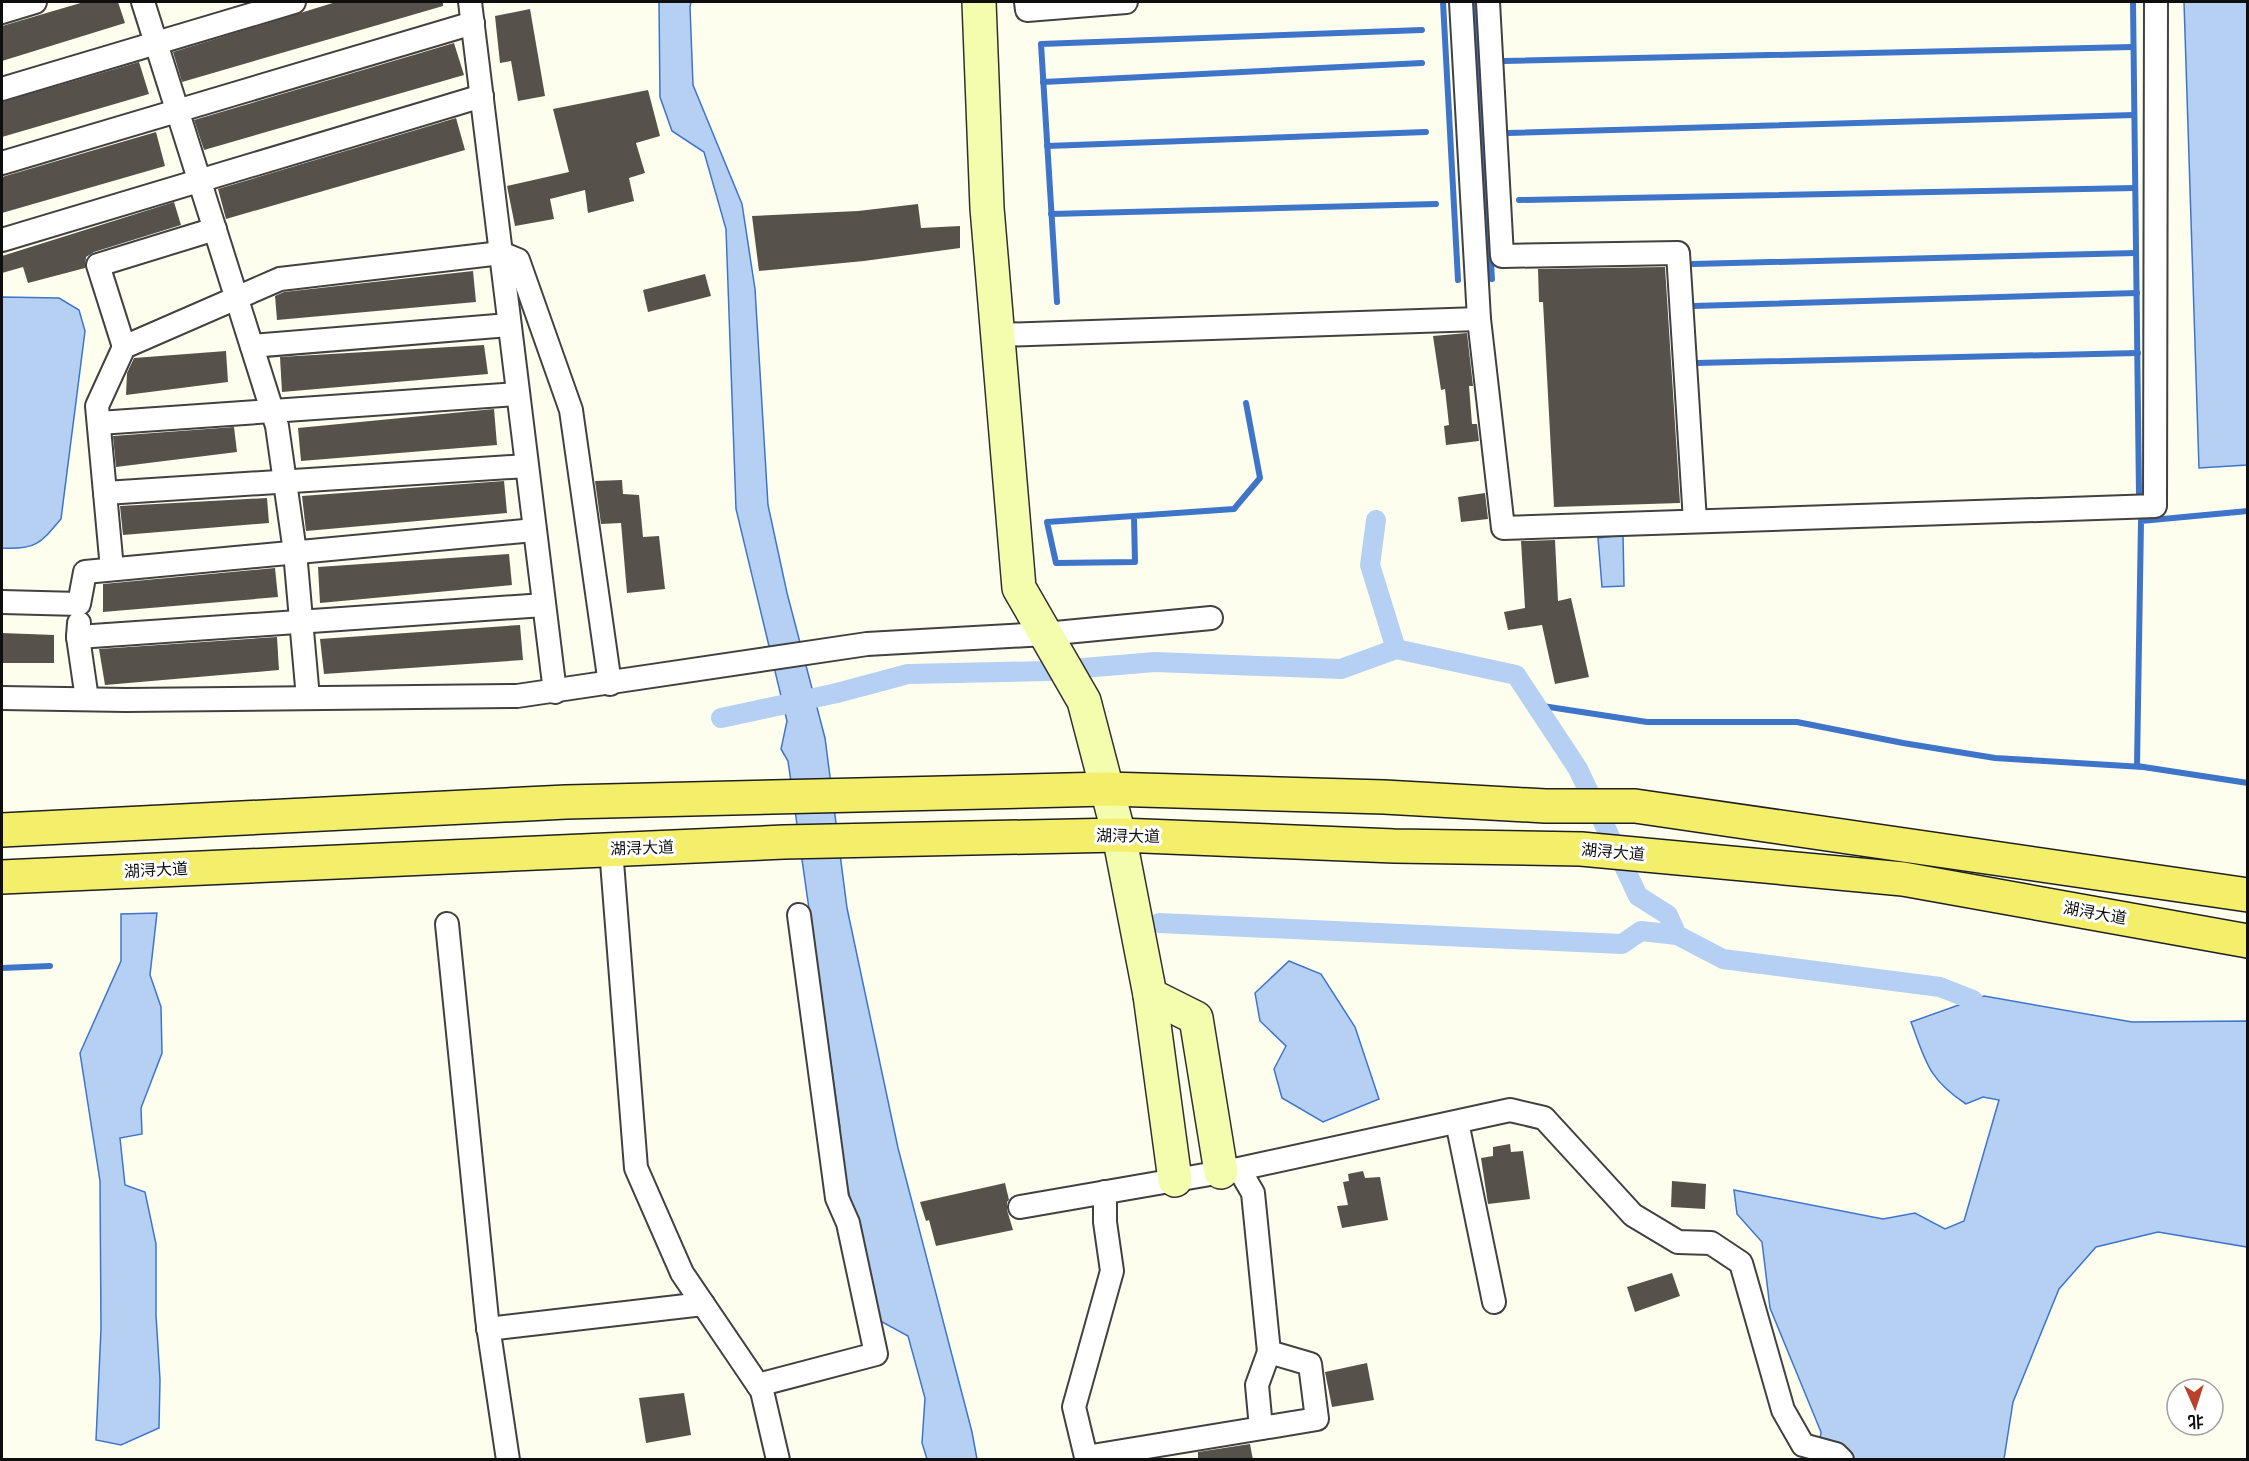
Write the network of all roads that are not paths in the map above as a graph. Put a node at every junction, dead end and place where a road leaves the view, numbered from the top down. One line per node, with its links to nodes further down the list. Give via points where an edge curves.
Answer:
1 (35, 2): 11 (street)
2 (143, 2): 13 (street)
3 (294, 2): 13 (street)
4 (980, 2): 25 (street, via 987,208)
5 (1026, 2): 6 (street, via 1027,10)
6 (1103, 2): 7 (street)
7 (1126, 2)
8 (1461, 2): 23 (street)
9 (1488, 2): 34 (street, via 1502,256 1678,253)
10 (2156, 2): 34 (street, via 2155,506)
11 (2, 12)
12 (472, 12): 15 (street); 16 (street)
13 (156, 43): 14 (street); 16 (street)
14 (2, 89)
15 (482, 96): 18 (street); 21 (street)
16 (177, 111): 17 (street); 18 (street)
17 (2, 163)
18 (200, 181): 19 (street); 20 (street)
19 (215, 229): 22 (street); 27 (street, via 98,265)
20 (2, 240)
21 (501, 253): 22 (street, via 280,279); 24 (street); 45 (street, via 518,260 571,410)
22 (237, 299): 26 (street); 27 (street)
23 (1479, 319): 25 (street); 34 (street, via 1503,528)
24 (509, 325): 26 (street); 28 (street)
25 (998, 335): 43 (street, via 1019,588)
26 (252, 346): 29 (street)
27 (124, 347): 30 (street, via 97,406)
28 (518, 394): 29 (street); 31 (street)
29 (272, 411): 30 (street); 32 (street)
30 (99, 423): 33 (street)
31 (526, 466): 32 (street); 35 (street)
32 (285, 481): 33 (street); 36 (street)
33 (105, 493): 37 (street)
34 (1695, 521)
35 (534, 530): 36 (street); 40 (street)
36 (295, 552): 37 (street); 42 (street)
37 (112, 569): 39 (street, via 84,572)
38 (2, 602): 39 (street)
39 (79, 604): 44 (street)
40 (544, 605): 42 (street); 46 (street)
41 (1211, 618): 43 (street)
42 (301, 621): 44 (street); 48 (street)
43 (1045, 634): 45 (street, via 867,645); 50 (street, via 1084,701)
44 (78, 637): 49 (street)
45 (609, 684): 46 (street)
46 (555, 692): 48 (street, via 517,696)
47 (2, 698): 49 (street)
48 (308, 698): 49 (street)
49 (87, 699)
50 (1107, 789): 51 (main road, via 566,802); 52 (street); 55 (main road, via 1635,806)
51 (2, 830)
52 (1119, 835): 53 (main road, 湖浔大道); 58 (main road, 湖浔大道, via 1581,849 1903,879); 59 (street)
53 (611, 849): 54 (main road, 湖浔大道); 66 (street, via 636,1168 682,1273)
54 (2, 877)
55 (2247, 895)
56 (800, 915): 69 (street, via 837,1198 848,1223 876,1354)
57 (447, 924): 67 (street)
58 (2247, 941)
59 (1150, 995): 61 (street, via 1196,1018); 62 (street)
60 (1457, 1122): 61 (street); 65 (street); 74 (street, via 1510,1110 1544,1118 1633,1215 1678,1242 1711,1243 1741,1263 1783,1410 1803,1445 1836,1454)
61 (1230, 1171): 62 (street); 68 (street, via 1254,1193)
62 (1174, 1180): 63 (street)
63 (1105, 1192): 64 (street); 71 (street, via 1112,1271 1074,1407)
64 (1020, 1207)
65 (1494, 1302)
66 (703, 1304): 67 (street); 69 (street)
67 (488, 1329): 72 (street)
68 (1269, 1353): 70 (street, via 1257,1385); 70 (street, via 1310,1364 1317,1419)
69 (758, 1385): 73 (street)
70 (1261, 1428): 71 (street)
71 (1086, 1458)
72 (508, 1460)
73 (778, 1460)
74 (1842, 1460)

